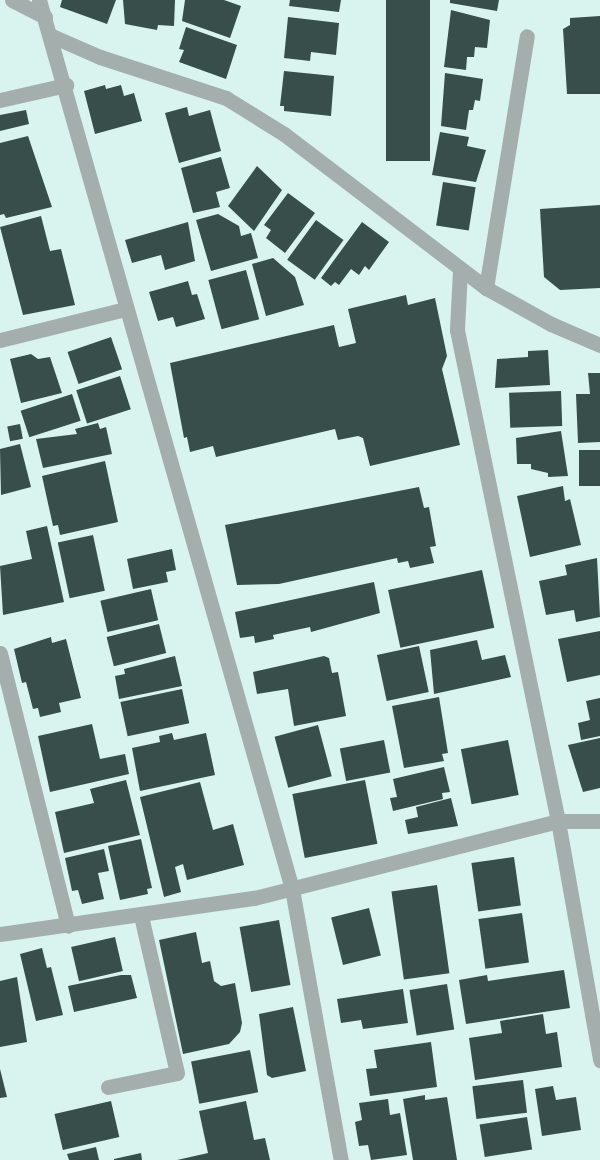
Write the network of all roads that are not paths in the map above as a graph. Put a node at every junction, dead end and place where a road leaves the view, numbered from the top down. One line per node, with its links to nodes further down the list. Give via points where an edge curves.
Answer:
1 (12, 0): 3 (street)
2 (39, 0): 3 (street)
3 (45, 16): 4 (street)
4 (52, 36): 6 (street); 8 (street, via 100,57 226,98 284,134)
5 (527, 36): 9 (street)
6 (66, 85): 7 (street); 10 (street)
7 (0, 100)
8 (460, 270): 9 (street); 14 (street, via 457,330)
9 (486, 288): 12 (street, via 551,324)
10 (125, 309): 11 (street); 16 (street)
11 (0, 340)
12 (600, 345)
13 (0, 653): 18 (street)
14 (558, 821): 15 (street); 16 (street); 20 (street)
15 (600, 821)
16 (292, 889): 17 (street); 22 (street)
17 (141, 916): 18 (street); 21 (street, via 177,1073)
18 (68, 926): 19 (street)
19 (0, 934)
20 (600, 1060)
21 (108, 1087)
22 (341, 1160)

